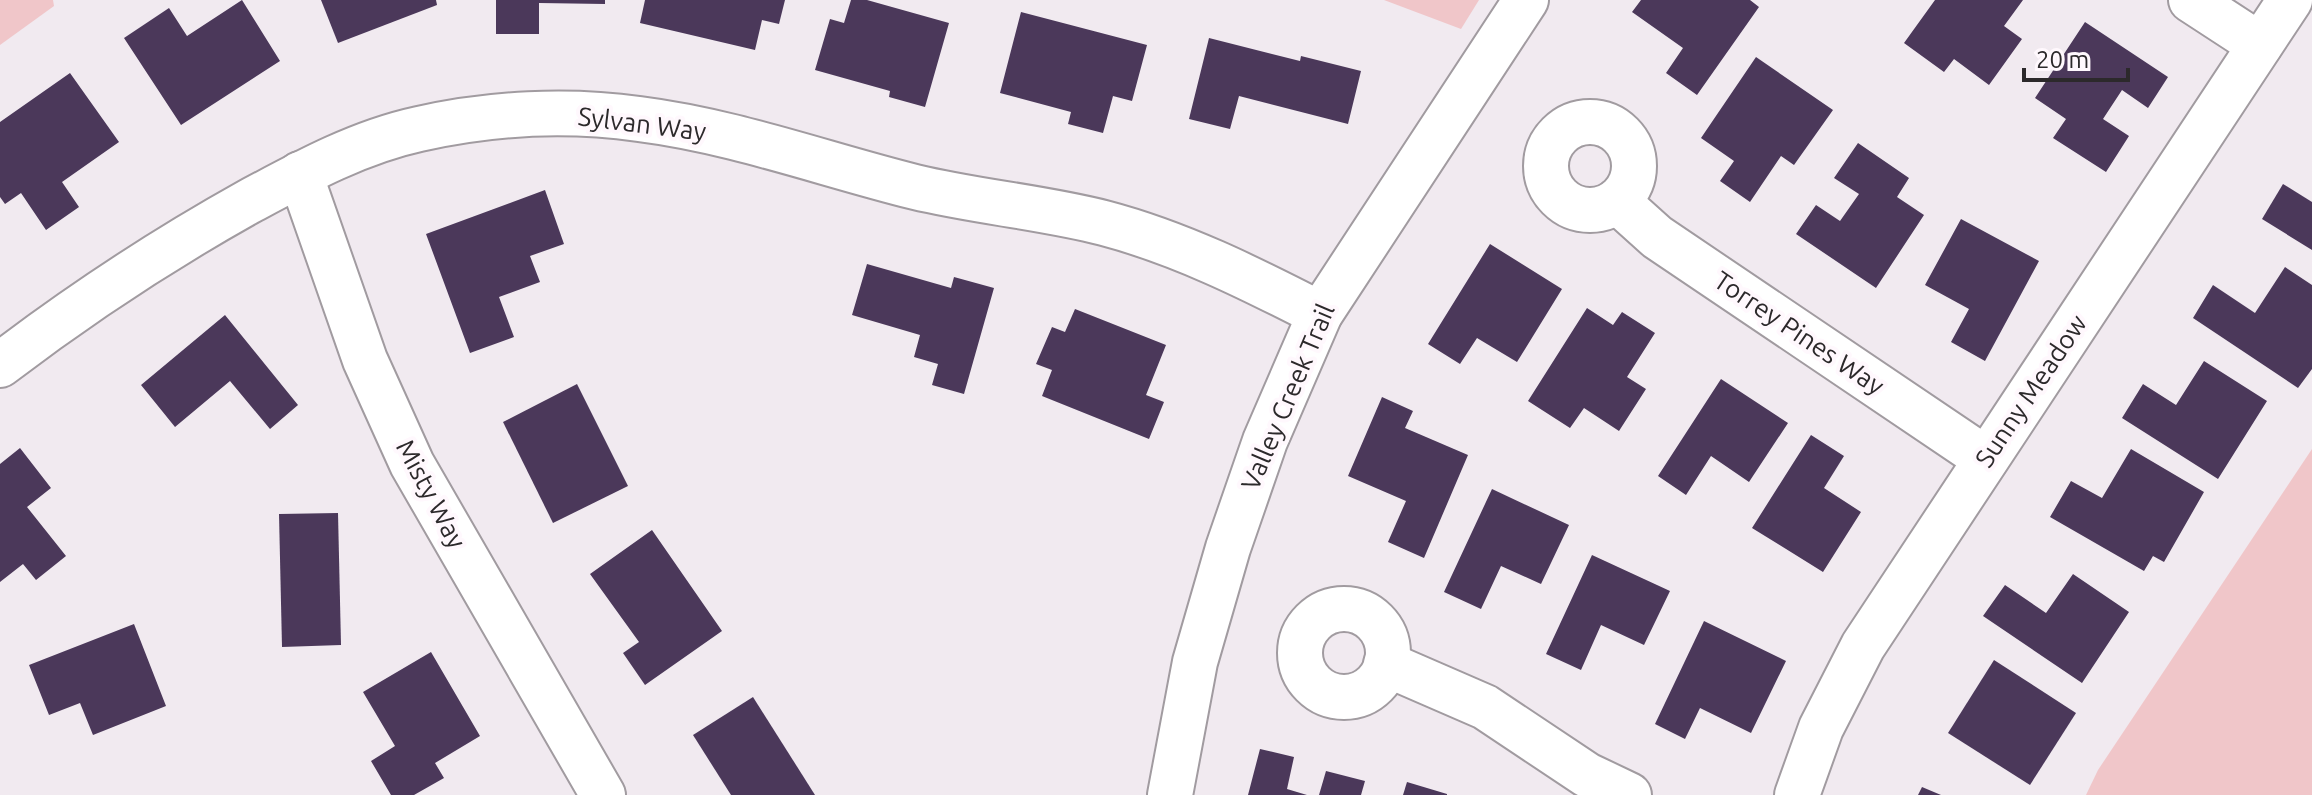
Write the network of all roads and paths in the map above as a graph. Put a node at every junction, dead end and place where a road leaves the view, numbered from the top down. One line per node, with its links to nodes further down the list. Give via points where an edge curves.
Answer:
1 (1526, 0): 7 (street, Valley Creek Trail)
2 (2191, 0): 4 (street)
3 (2290, 0): 4 (street, Sunny Meadow)
4 (2260, 45): 9 (street, Sunny Meadow)
5 (300, 174): 7 (street, Sylvan Way, via 357,148 469,119 531,114 637,118 732,136 946,194 1105,223 1243,274); 8 (street, Sylvan Way, via 167,247); 11 (street, Misty Way, via 365,360 412,464)
6 (1617, 201): 9 (street, Torrey Pines Way, via 1657,237)
7 (1320, 314): 12 (street, Valley Creek Trail, via 1265,441 1228,548 1195,662)
8 (0, 365)
9 (1986, 459): 14 (street, Sunny Meadow, via 1863,646 1821,728)
10 (1386, 664): 13 (street, via 1485,707 1587,775)
11 (603, 795)
12 (1170, 795)
13 (1629, 795)
14 (1797, 795)

